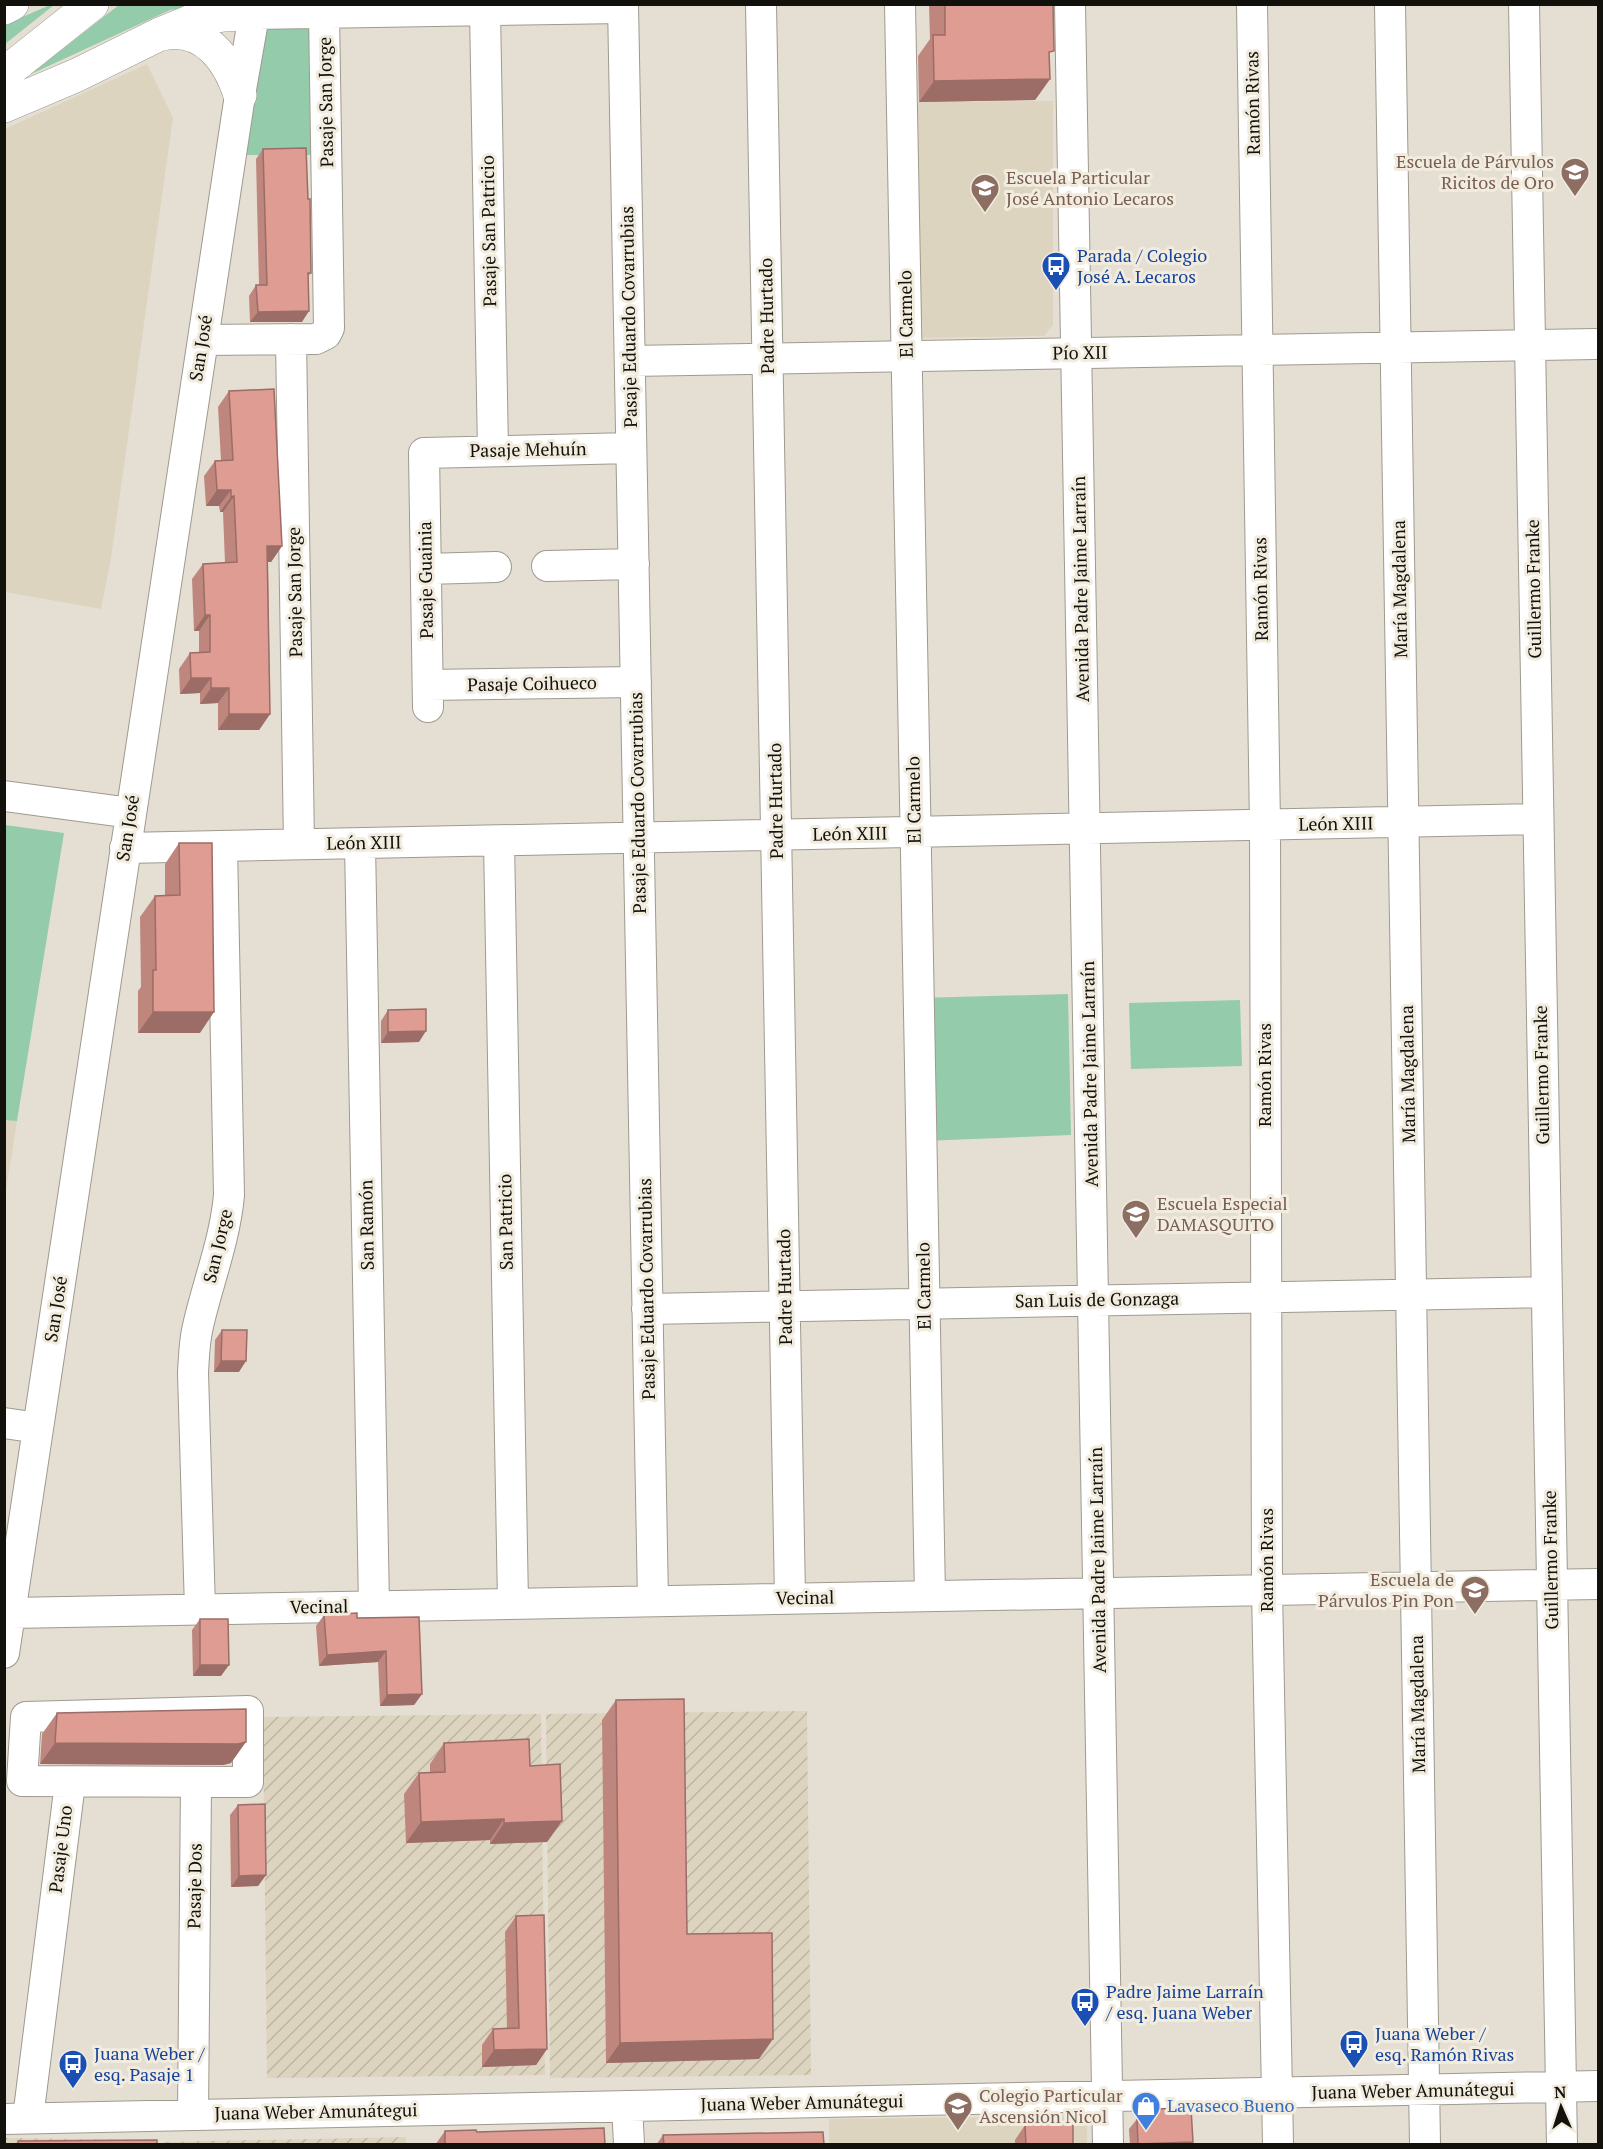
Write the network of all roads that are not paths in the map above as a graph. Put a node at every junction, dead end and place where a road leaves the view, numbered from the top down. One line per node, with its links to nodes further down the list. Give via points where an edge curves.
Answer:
1 (12, 4): 10 (main road)
2 (92, 4): 15 (main road)
3 (761, 4): 28 (street, Padre Hurtado)
4 (900, 4): 27 (street, El Carmelo)
5 (1070, 4): 26 (street, Avenida Padre Jaime Larraín)
6 (1252, 4): 25 (street, Ramón Rivas)
7 (1390, 4): 24 (street, María Magdalena)
8 (1524, 4): 23 (street, Guillermo Franke)
9 (623, 6): 12 (street); 29 (street, Pasaje Eduardo Covarrubias)
10 (4, 8)
11 (255, 9): 13 (street); 14 (main road, via 201,19); 18 (street, San José)
12 (485, 11): 13 (street); 31 (street, Pasaje San Patricio)
13 (324, 13): 20 (street, Pasaje San Jorge, via 330,322 321,337)
14 (160, 34): 17 (main road); 18 (main road, via 191,34 210,45 228,66)
15 (32, 52): 16 (main road); 17 (street)
16 (4, 74)
17 (50, 86): 19 (main road)
18 (240, 95): 21 (street, San José)
19 (4, 106)
20 (291, 339): 21 (street, Pasaje San Jorge); 50 (street, Pasaje San Jorge)
21 (203, 340): 40 (street, San José)
22 (1595, 344): 23 (street, Pío XII)
23 (1530, 345): 24 (street, Pío XII); 41 (street, Guillermo Franke)
24 (1396, 347): 25 (street, Pío XII); 42 (street, María Magdalena)
25 (1257, 350): 26 (street, Pío XII); 43 (street, Ramón Rivas)
26 (1077, 353): 27 (street, Pío XII); 44 (street, Avenida Padre Jaime Larraín)
27 (906, 356): 28 (street, Pío XII); 45 (street, El Carmelo)
28 (768, 359): 29 (street, Pío XII); 46 (street, Padre Hurtado)
29 (630, 361): 30 (street, Pasaje Eduardo Covarrubias)
30 (631, 448): 31 (street, Pasaje Mehuín); 33 (street, Pasaje Eduardo Covarrubias)
31 (492, 451): 32 (street, Pasaje Mehuín)
32 (424, 453): 36 (street, Pasaje Guainia)
33 (634, 564): 34 (street); 37 (street, Pasaje Eduardo Covarrubias)
34 (548, 566)
35 (496, 567): 36 (street)
36 (426, 569): 38 (street, Pasaje Guainia)
37 (636, 682): 38 (street, Pasaje Coihueco); 47 (street, Pasaje Eduardo Covarrubias)
38 (428, 696)
39 (4, 796): 40 (street)
40 (131, 813): 52 (street, San José)
41 (1538, 819): 42 (street, León XIII); 53 (street, Guillermo Franke)
42 (1404, 823): 43 (street, León XIII); 54 (street, María Magdalena)
43 (1265, 826): 44 (street, León XIII); 55 (street, Ramón Rivas)
44 (1085, 829): 45 (street, León XIII); 56 (street, Avenida Padre Jaime Larraín)
45 (915, 832): 46 (street, León XIII); 57 (street, El Carmelo)
46 (777, 835): 47 (street, León XIII); 58 (street, Padre Hurtado)
47 (638, 838): 48 (street, León XIII); 59 (street, Pasaje Eduardo Covarrubias)
48 (499, 841): 49 (street, León XIII); 71 (street, San Patricio)
49 (360, 843): 50 (street, León XIII); 72 (street, San Ramón)
50 (299, 844): 51 (street, León XIII)
51 (222, 846): 52 (street, León XIII); 73 (street, San Jorge, via 229,1194 224,1233 194,1346)
52 (125, 848): 61 (street, San José)
53 (1546, 1292): 54 (street, San Luis de Gonzaga); 63 (street, Guillermo Franke)
54 (1412, 1294): 55 (street, San Luis de Gonzaga); 64 (street, María Magdalena)
55 (1266, 1297): 56 (street, San Luis de Gonzaga); 65 (street, Ramón Rivas)
56 (1094, 1300): 57 (street, San Luis de Gonzaga); 66 (street, Avenida Padre Jaime Larraín)
57 (924, 1304): 58 (street, San Luis de Gonzaga); 67 (street, El Carmelo)
58 (785, 1306): 59 (street, San Luis de Gonzaga); 69 (street, Padre Hurtado)
59 (647, 1309): 70 (street, Pasaje Eduardo Covarrubias)
60 (4, 1423): 61 (street)
61 (38, 1428): 68 (street, San José)
62 (1599, 1584): 63 (street, Vecinal)
63 (1551, 1585): 64 (street, Vecinal); 78 (street, Guillermo Franke)
64 (1416, 1587): 65 (street, Vecinal); 79 (street, María Magdalena)
65 (1267, 1590): 66 (street, Vecinal); 80 (street, Ramón Rivas)
66 (1099, 1593): 67 (street, Vecinal); 81 (street, Avenida Padre Jaime Larraín)
67 (930, 1596): 69 (street, Vecinal)
68 (10, 1597): 73 (street, Vecinal); 74 (street, San José)
69 (790, 1598): 70 (street, Vecinal)
70 (653, 1601): 71 (street, Vecinal)
71 (513, 1603): 72 (street, Vecinal)
72 (374, 1606): 73 (street, Vecinal)
73 (200, 1609)
74 (4, 1653)
75 (70, 1782): 76 (street); 76 (street, Pasaje Uno, via 22,1781 26,1718 248,1711 248,1782); 84 (street, Pasaje Uno)
76 (196, 1783): 83 (street, Pasaje Dos)
77 (1599, 2086): 78 (street, Juana Weber Amunátegui)
78 (1560, 2088): 79 (street, Juana Weber Amunátegui); 89 (street, Guillermo Franke)
79 (1424, 2091): 80 (street, Juana Weber Amunátegui); 88 (street, María Magdalena)
80 (1277, 2094): 81 (street, Juana Weber Amunátegui); 87 (street, Ramón Rivas)
81 (1108, 2097): 82 (street, Juana Weber Amunátegui); 86 (street, Avenida Padre Jaime Larraín)
82 (627, 2106): 83 (street, Juana Weber Amunátegui); 85 (street)
83 (193, 2115): 84 (street, Juana Weber Amunátegui)
84 (16, 2119)
85 (628, 2145)
86 (1108, 2145)
87 (1278, 2145)
88 (1425, 2145)
89 (1562, 2145)

